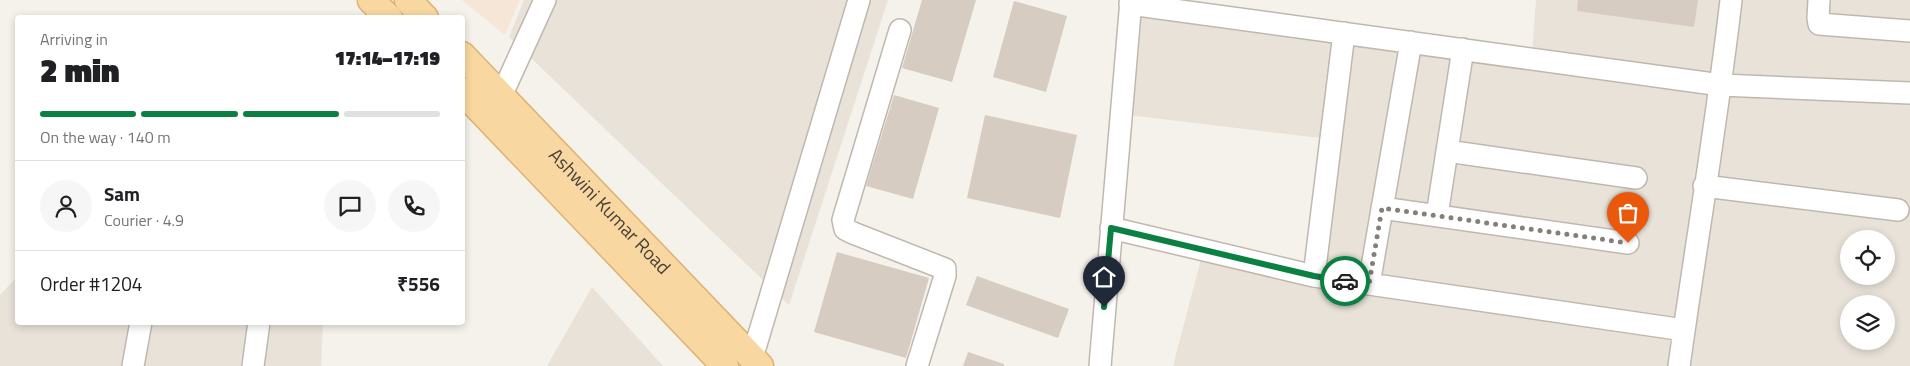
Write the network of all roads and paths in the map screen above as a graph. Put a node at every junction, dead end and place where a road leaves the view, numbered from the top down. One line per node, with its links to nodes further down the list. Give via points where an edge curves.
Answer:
1 (372, 0): 8 (main road)
2 (408, 0): 9 (main road)
3 (545, 0): 19 (street)
4 (858, 0): 33 (street)
5 (1731, 0): 16 (street)
6 (1819, 0): 11 (street, via 1818,22 1823,26)
7 (1130, 2): 12 (street); 26 (street)
8 (386, 15)
9 (422, 15)
10 (900, 30): 37 (street, via 843,220 845,229 853,234 945,269)
11 (1910, 32)
12 (1344, 33): 13 (street); 28 (street)
13 (1411, 42): 14 (street); 23 (street)
14 (1463, 49): 16 (street); 20 (street)
15 (465, 58): 19 (main road, Ashwini Kumar Road)
16 (1721, 85): 17 (street); 22 (street)
17 (1910, 93)
18 (465, 94): 36 (main road, Ashwini Kumar Road)
19 (502, 94): 33 (main road, Ashwini Kumar Road)
20 (1447, 151): 21 (street); 25 (street)
21 (1636, 178)
22 (1704, 186): 24 (street); 32 (street)
23 (1382, 208): 25 (street); 29 (street)
24 (1898, 210)
25 (1437, 215): 27 (street)
26 (1111, 228): 28 (street); 38 (street)
27 (1628, 243)
28 (1314, 276): 29 (street)
29 (1369, 284): 32 (street)
30 (140, 325): 34 (street)
31 (259, 325): 35 (street)
32 (1684, 330): 39 (street)
33 (756, 362)
34 (133, 366)
35 (253, 366)
36 (725, 366)
37 (917, 366)
38 (1100, 366)
39 (1679, 366)

